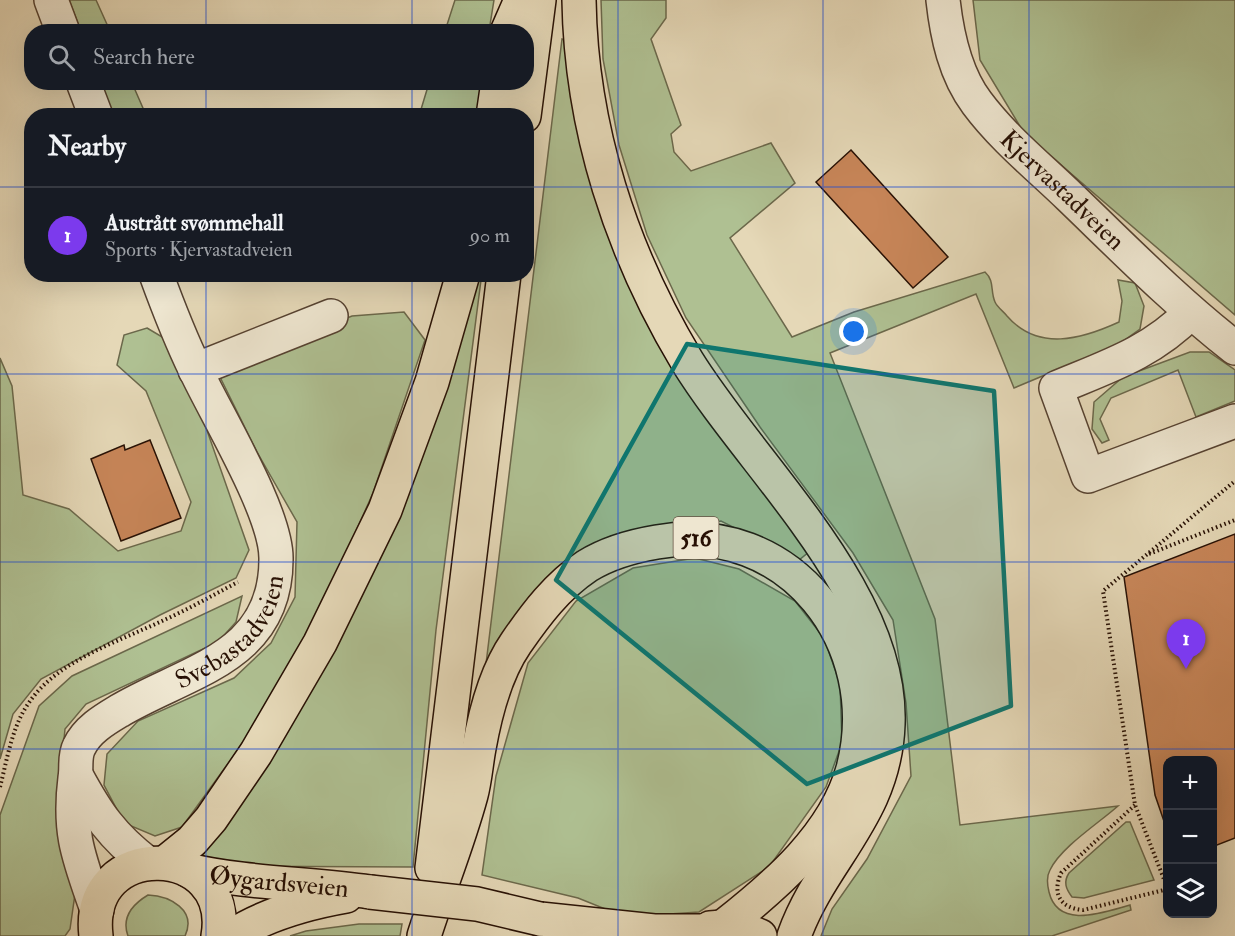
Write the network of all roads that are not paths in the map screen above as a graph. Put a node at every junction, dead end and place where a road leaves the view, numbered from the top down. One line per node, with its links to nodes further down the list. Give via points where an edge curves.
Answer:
1 (51, 0): 6 (street)
2 (521, 0): 7 (main road)
3 (538, 0): 8 (main road)
4 (579, 0): 34 (main road, via 590,112 603,170 650,295 694,371 822,546 854,597 875,641 886,682 888,726 878,784 860,824 821,883)
5 (943, 0): 18 (street, Kjervastadveien, via 957,66 976,102)
6 (60, 24)
7 (510, 24)
8 (534, 33)
9 (86, 90): 12 (street)
10 (497, 90): 13 (main road)
11 (527, 90): 14 (main road)
12 (93, 108)
13 (494, 108)
14 (525, 108)
15 (159, 282): 21 (street, Svebastadveien)
16 (461, 282): 24 (main road, via 432,382 385,510 320,643 256,753 211,819)
17 (503, 282): 31 (main road, 516)
18 (1190, 313): 20 (street, Kjervastadveien); 22 (street, via 1171,334 1152,346 1056,388 1088,476)
19 (331, 316): 21 (street)
20 (1235, 348)
21 (195, 370): 23 (street, Svebastadveien, via 269,522 277,555 275,589 262,618 243,644 216,664 138,699 88,733 79,747)
22 (1235, 422)
23 (76, 775): 24 (street, via 120,842); 27 (street, Svebastadveien, via 71,801 74,840)
24 (167, 865): 25 (main road, Øygardsveien, via 224,878); 27 (main road, via 130,868 114,879 103,893); 29 (main road, Øygardsveien, via 204,884 215,902)
25 (328, 892): 26 (main road, Øygardsveien, bridge, via 370,892 477,904); 30 (main road, Øygardsveien)
26 (540, 919): 28 (main road, Øygardsveien, via 654,931); 32 (main road, Øygardsveien)
27 (94, 927)
28 (707, 931): 31 (main road, 516, via 784,875 831,817 853,771 861,726 857,684 845,640 822,603 788,571 741,545 686,536 632,546 588,566 548,598 513,647 492,693 472,794); 33 (main road, Øygardsveien, via 747,929)
29 (218, 936)
30 (232, 936)
31 (423, 936)
32 (573, 936)
33 (760, 936)
34 (794, 936)

